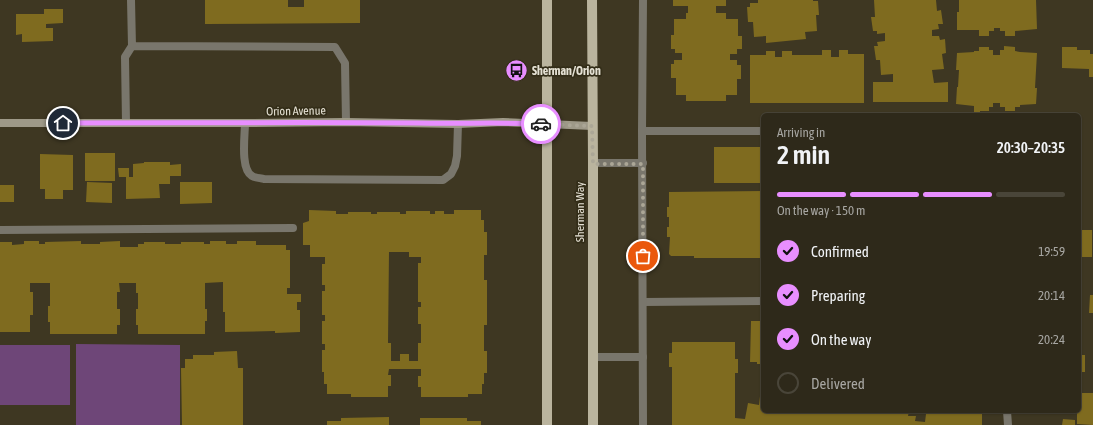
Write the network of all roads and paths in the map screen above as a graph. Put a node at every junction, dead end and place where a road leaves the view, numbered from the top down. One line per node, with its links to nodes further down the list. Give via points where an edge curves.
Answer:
1 (131, 0): 5 (street)
2 (547, 0): 11 (main road)
3 (592, 0): 12 (main road, Sherman Way)
4 (643, 0): 13 (street)
5 (132, 46): 6 (street, via 336,47 345,63); 8 (street, via 125,57)
6 (346, 122): 9 (street, Orion Avenue); 10 (street, Orion Avenue)
7 (0, 123): 8 (street, Orion Avenue)
8 (126, 123): 9 (street, Orion Avenue)
9 (245, 123): 10 (street, via 244,158 246,169 252,176 264,179 396,180 443,180 450,174 457,156)
10 (458, 124): 11 (street, Orion Avenue, via 503,122)
11 (548, 125): 12 (street, Orion Avenue); 24 (main road)
12 (592, 126): 15 (main road, Sherman Way)
13 (642, 131): 14 (street); 16 (street)
14 (761, 131)
15 (593, 164): 16 (street); 21 (main road, Sherman Way)
16 (643, 164): 20 (street)
17 (293, 228): 18 (street)
18 (0, 230)
19 (761, 300): 20 (street)
20 (643, 302): 22 (street)
21 (593, 357): 22 (street); 25 (main road, Sherman Way)
22 (643, 357): 26 (street)
23 (1007, 413): 27 (street)
24 (547, 425)
25 (593, 425)
26 (643, 425)
27 (1008, 425)

